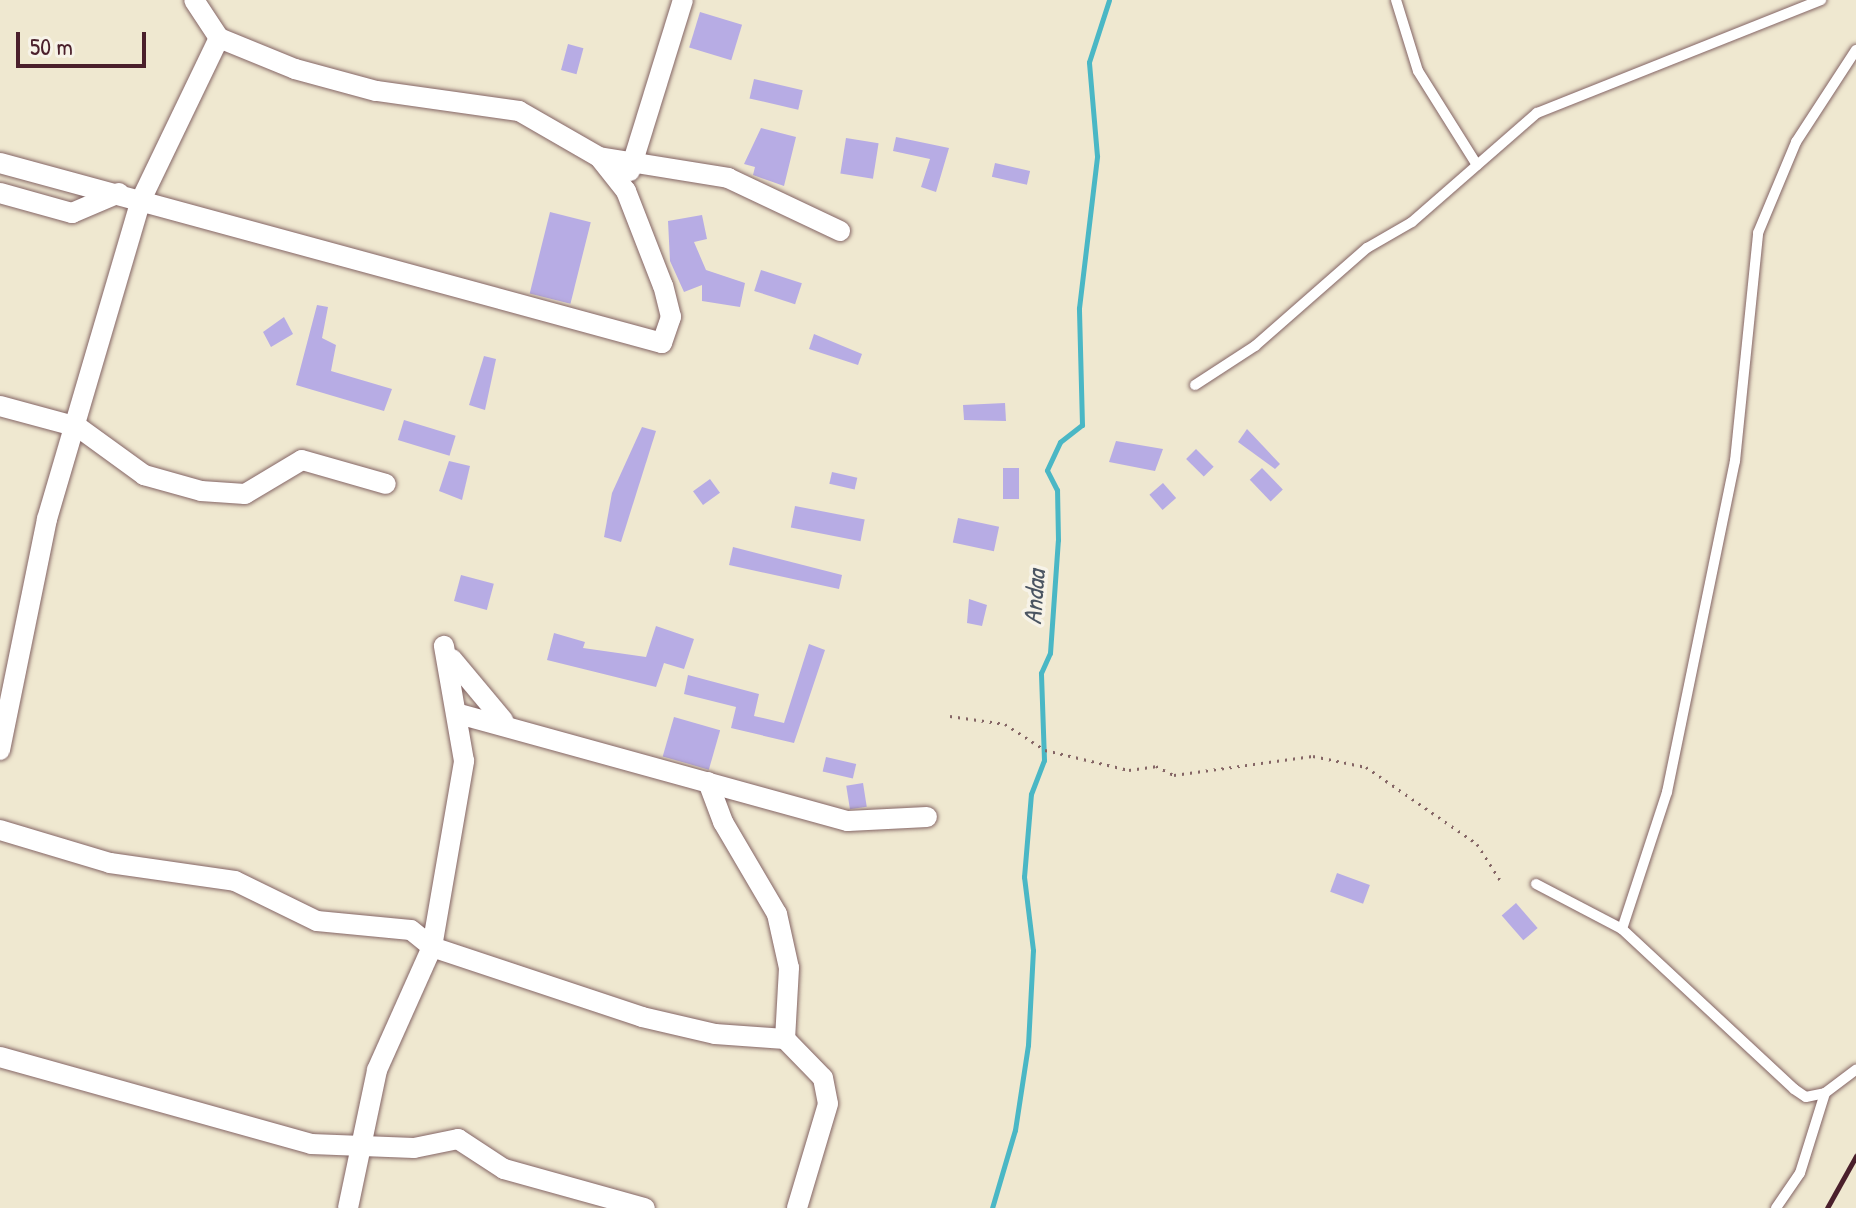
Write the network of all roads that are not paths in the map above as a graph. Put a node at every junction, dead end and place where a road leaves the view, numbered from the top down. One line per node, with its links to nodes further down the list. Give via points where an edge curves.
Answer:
1 (194, 0): 5 (street)
2 (683, 0): 8 (street, via 651,121)
3 (1396, 0): 10 (lane, via 1418,71)
4 (1821, 0): 10 (lane, via 1568,95)
5 (219, 38): 7 (street, via 376,91 519,111); 14 (street)
6 (1856, 50): 27 (lane, via 1796,142 1758,233 1732,476 1667,792)
7 (599, 157): 8 (street); 11 (street)
8 (630, 159): 11 (street); 15 (street, via 728,178)
9 (0, 163): 13 (street)
10 (1477, 165): 16 (lane, via 1255,346)
11 (626, 191): 14 (street, via 671,317 662,343)
12 (0, 193): 13 (street, via 72,213)
13 (119, 193): 14 (street)
14 (141, 200): 18 (street)
15 (840, 231)
16 (1195, 385)
17 (0, 406): 18 (street)
18 (78, 427): 19 (street, via 144,475 215,493 245,494 302,460); 22 (street, via 47,519)
19 (386, 484)
20 (459, 714): 21 (street); 21 (street, via 444,646 485,706); 28 (street, via 464,761)
21 (506, 722): 23 (street)
22 (0, 750)
23 (708, 782): 24 (street, via 848,821); 29 (street, via 723,822 777,914 789,968)
24 (927, 817)
25 (0, 830): 28 (street, via 110,863 235,881 317,921 411,930)
26 (1536, 884): 27 (lane)
27 (1622, 929): 32 (lane, via 1794,1089 1806,1097)
28 (432, 947): 29 (street, via 642,1017 715,1034); 33 (street, via 377,1070)
29 (785, 1039): 36 (street, via 823,1078 828,1104)
30 (0, 1057): 33 (street, via 311,1144)
31 (1856, 1070): 32 (lane)
32 (1825, 1093): 37 (lane, via 1800,1173)
33 (361, 1148): 34 (street); 35 (street, via 458,1139 504,1169)
34 (348, 1208)
35 (645, 1208)
36 (797, 1208)
37 (1776, 1208)

